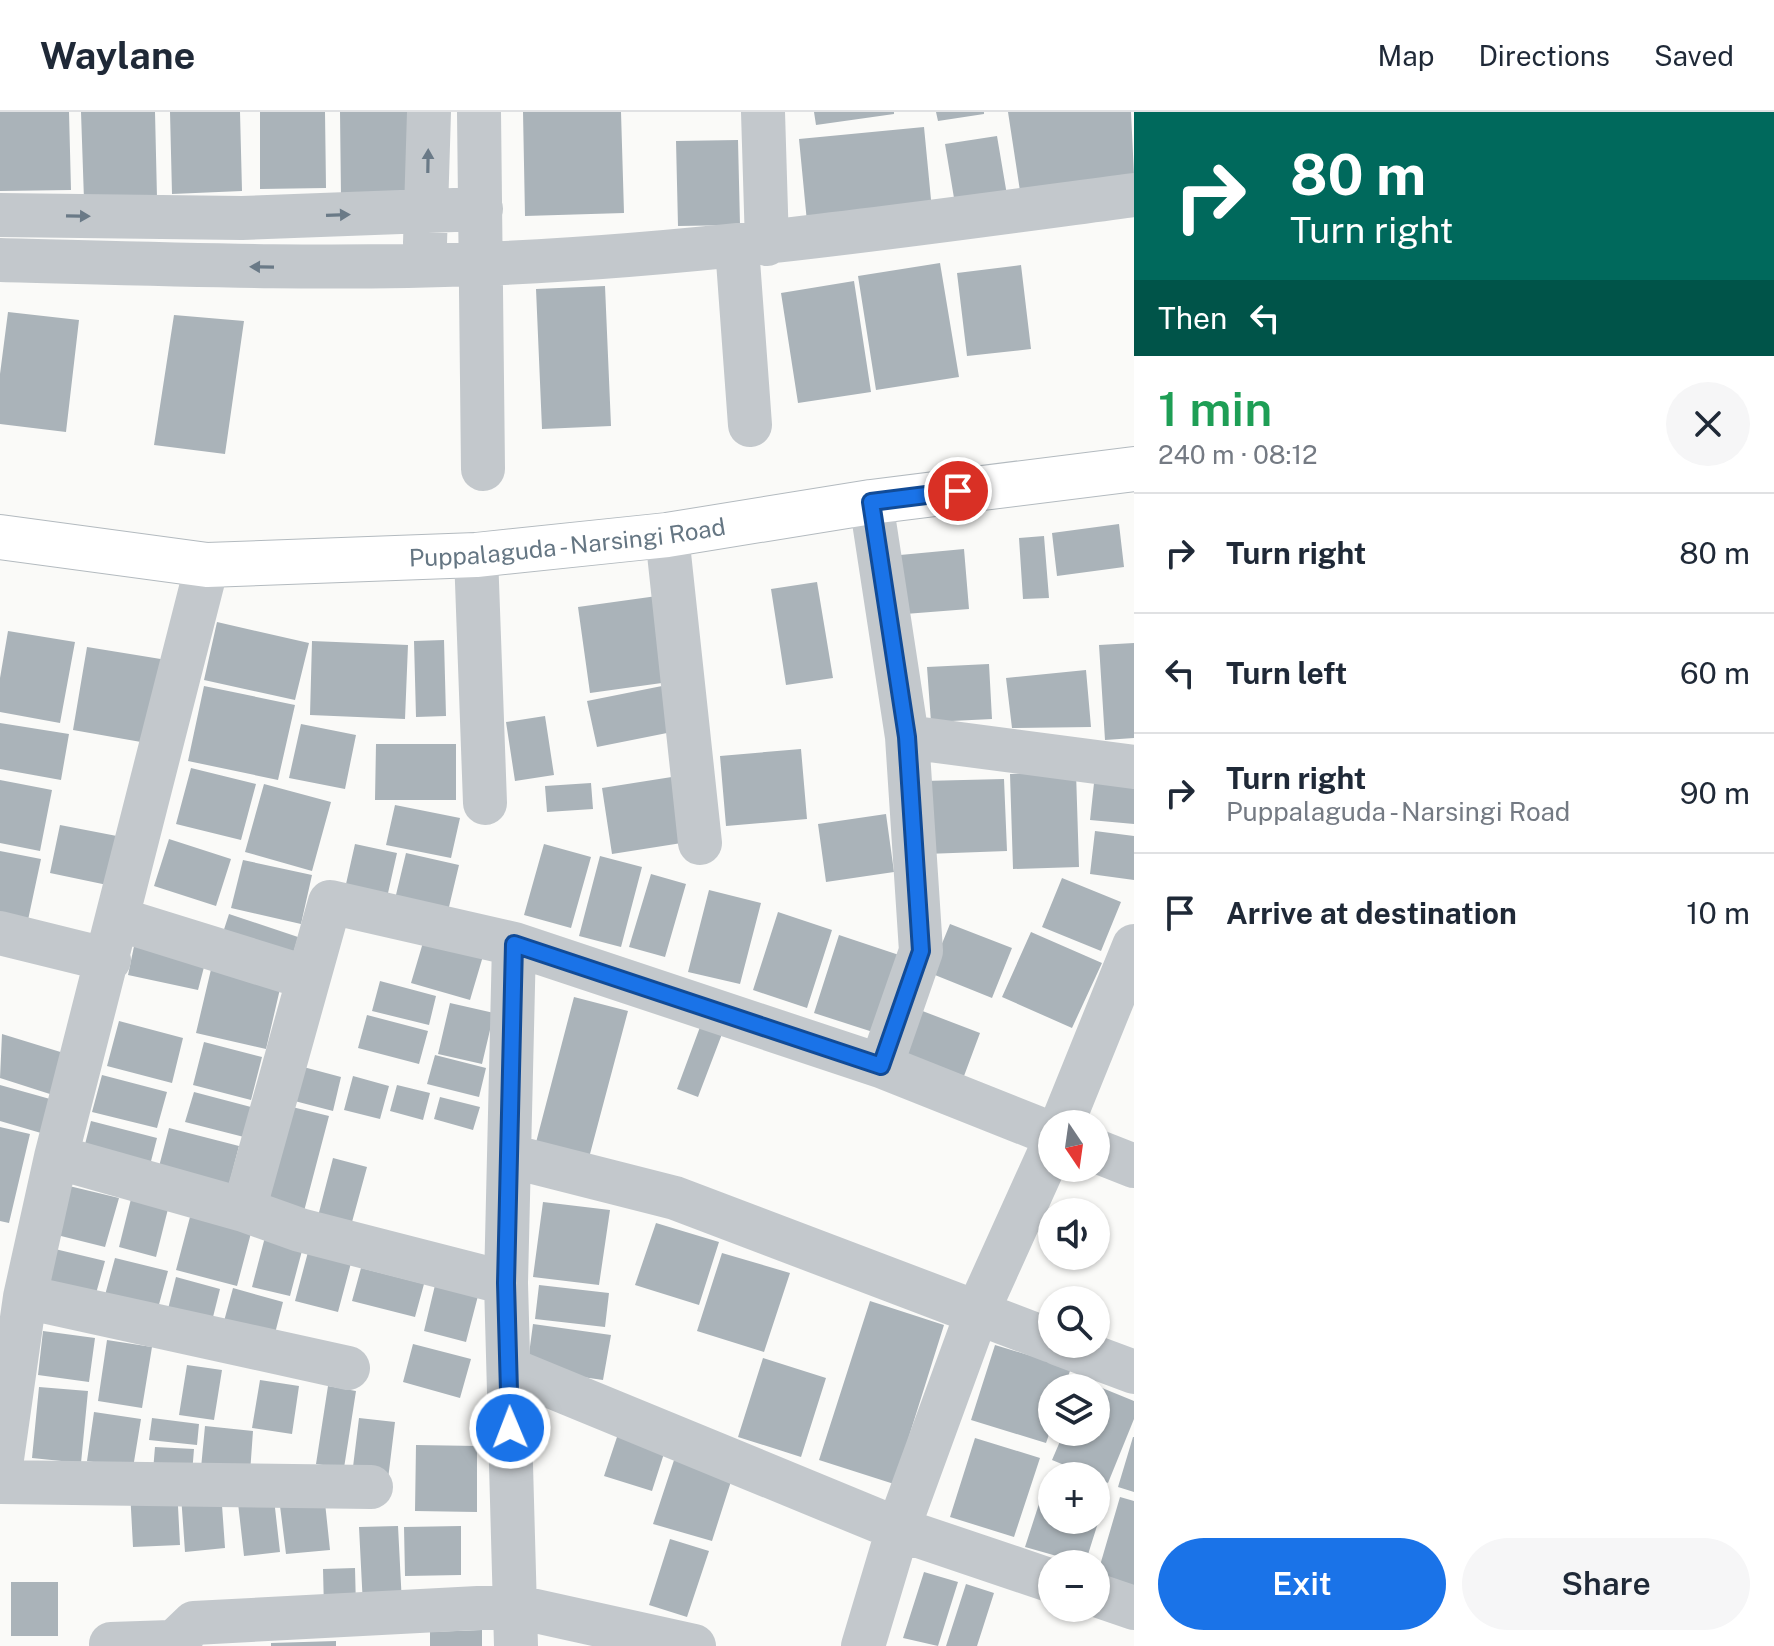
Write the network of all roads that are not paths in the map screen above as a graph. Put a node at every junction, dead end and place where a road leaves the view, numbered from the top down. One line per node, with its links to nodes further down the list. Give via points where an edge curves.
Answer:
1 (429, 112): 6 (street, one-way to 1)
2 (479, 112): 5 (street)
3 (763, 112): 8 (street)
4 (1134, 195): 8 (street)
5 (481, 209): 6 (street); 10 (street)
6 (427, 212): 7 (street, one-way to 6, via 242,218); 11 (street)
7 (0, 215)
8 (752, 246): 10 (street); 12 (street)
9 (0, 260): 11 (street, one-way to 9)
10 (480, 264): 11 (street); 13 (street)
11 (424, 265)
12 (750, 425)
13 (483, 469)
14 (1134, 469): 15 (street, Puppalaguda - Narsingi Road)
15 (871, 502): 16 (street, Puppalaguda - Narsingi Road); 20 (street)
16 (667, 535): 18 (street, Puppalaguda - Narsingi Road); 23 (street)
17 (0, 537): 19 (street, Puppalaguda - Narsingi Road)
18 (476, 555): 19 (street, Puppalaguda - Narsingi Road); 22 (street)
19 (207, 565): 25 (street)
20 (907, 737): 21 (street); 29 (street, via 921,951)
21 (1134, 767)
22 (485, 803)
23 (700, 843)
24 (0, 933): 25 (street)
25 (114, 940): 28 (street); 33 (street)
26 (514, 944): 28 (street, via 330,902); 29 (street); 32 (street)
27 (1134, 946): 30 (street)
28 (308, 978): 37 (street)
29 (881, 1066): 31 (street)
30 (1068, 1110)
31 (1038, 1128)
32 (510, 1156): 38 (street); 40 (street, via 675,1198)
33 (56, 1157): 37 (street); 39 (street)
34 (1110, 1157): 35 (street)
35 (1134, 1166)
36 (1038, 1178): 40 (street)
37 (244, 1210): 38 (street, via 300,1230)
38 (506, 1283): 44 (street)
39 (25, 1297): 43 (street); 46 (street)
40 (977, 1313): 41 (street); 49 (street)
41 (1038, 1336)
42 (1096, 1358): 45 (street)
43 (348, 1368)
44 (509, 1369): 49 (street); 53 (street)
45 (1134, 1372)
46 (0, 1473)
47 (0, 1482): 48 (street)
48 (371, 1487)
49 (898, 1529): 50 (street); 57 (street)
50 (1038, 1576)
51 (1110, 1600): 52 (street)
52 (1134, 1608)
53 (514, 1626): 55 (street, via 194,1623); 56 (street)
54 (111, 1644): 55 (street)
55 (170, 1644)
56 (694, 1646)
57 (863, 1646)

